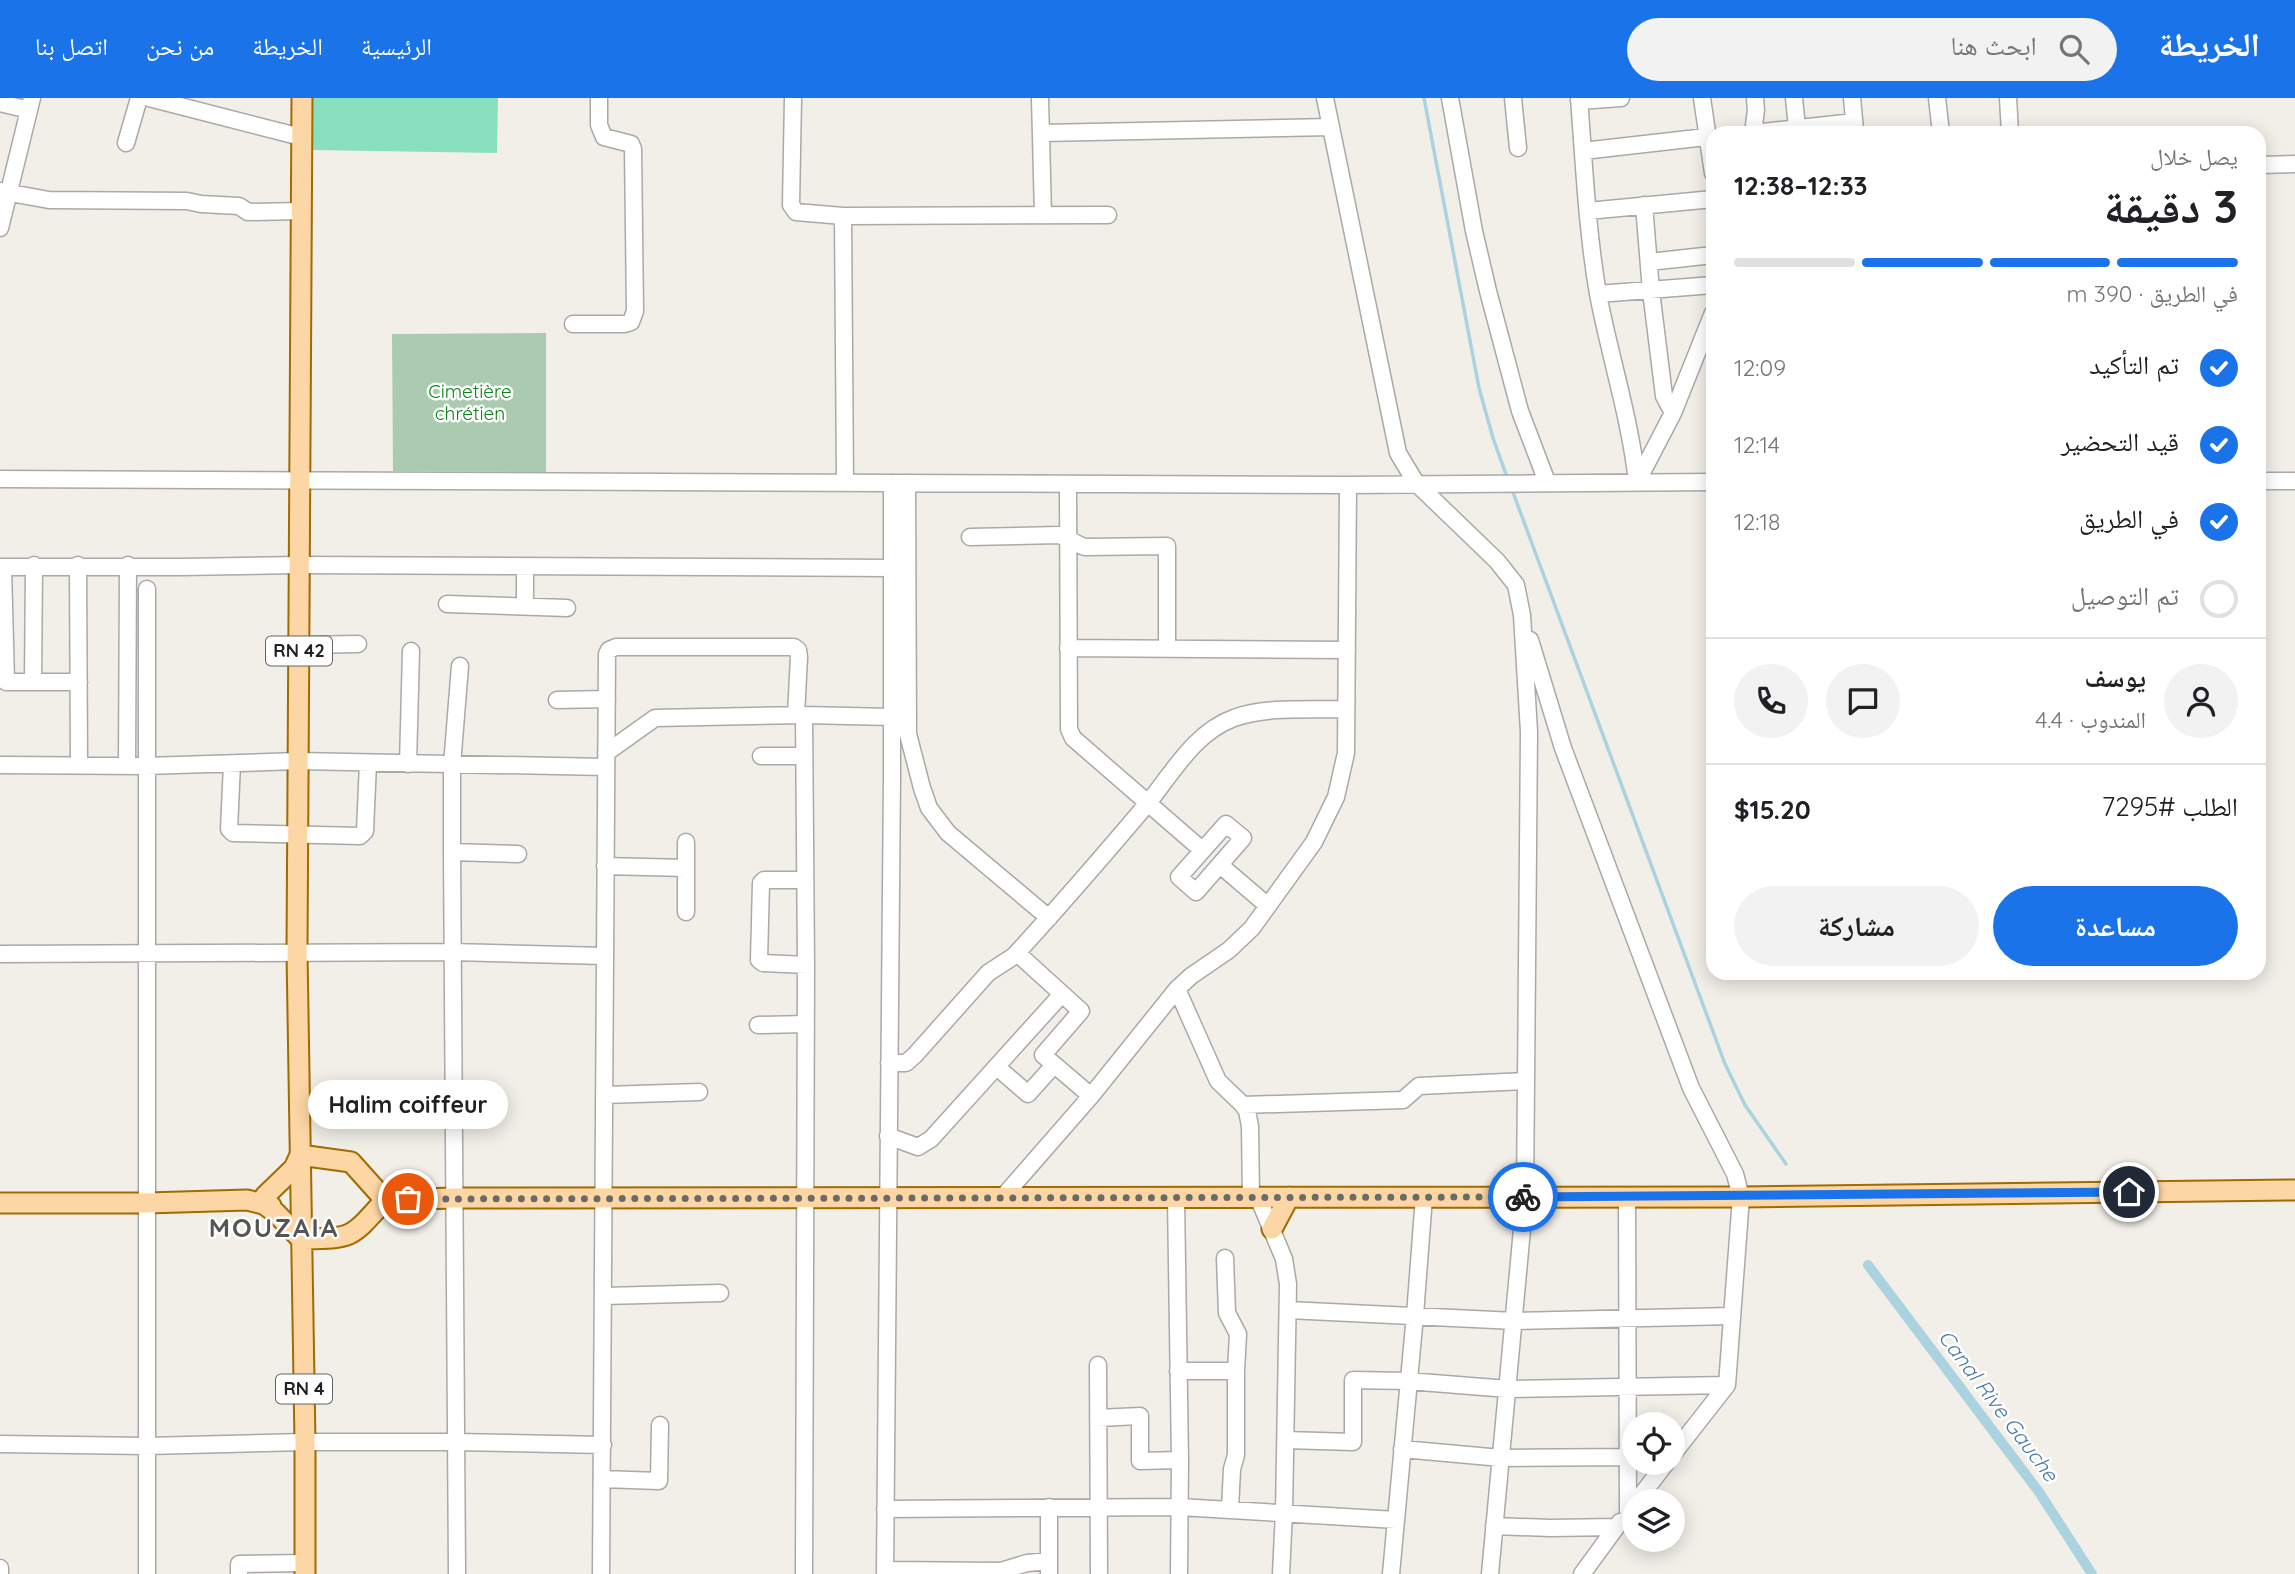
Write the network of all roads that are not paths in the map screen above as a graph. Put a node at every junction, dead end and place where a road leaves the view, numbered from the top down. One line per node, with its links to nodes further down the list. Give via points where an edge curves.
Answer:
1 (138, 98): 30 (street)
2 (149, 98): 19 (street)
3 (302, 98): 28 (main road, RN 42)
4 (599, 98): 49 (street, via 604,137 631,144 633,149 635,311 631,322 625,324)
5 (793, 98): 42 (street, via 791,205 796,212)
6 (1040, 98): 27 (street)
7 (1325, 98): 26 (street)
8 (1450, 98): 56 (street, via 1488,291 1520,411)
9 (1513, 98): 31 (street)
10 (1621, 98): 17 (street)
11 (1702, 98): 29 (street)
12 (1755, 98): 21 (street)
13 (1794, 98): 22 (street)
14 (1852, 98): 23 (street)
15 (1937, 98): 24 (street)
16 (2008, 98): 25 (street)
17 (1579, 100): 32 (street)
18 (0, 103): 20 (street)
19 (193, 103): 28 (street)
20 (30, 104): 35 (street)
21 (1754, 126)
22 (1797, 126)
23 (1855, 126)
24 (1940, 126)
25 (2010, 126)
26 (1331, 127): 27 (street); 61 (street, via 1398,453)
27 (1042, 133): 40 (street)
28 (301, 136): 38 (main road, RN 42)
29 (1706, 136): 32 (street)
30 (126, 143)
31 (1518, 148)
32 (1583, 151): 39 (street)
33 (2295, 164): 34 (street)
34 (2266, 165)
35 (4, 192): 38 (street, via 49,200 187,201 239,206 248,212); 43 (street)
36 (1706, 200): 37 (street)
37 (1644, 205): 39 (street); 45 (street)
38 (301, 211): 53 (main road, RN 42)
39 (1588, 211): 48 (street)
40 (1043, 215): 41 (street); 42 (street)
41 (1108, 215)
42 (843, 216): 59 (street)
43 (0, 228)
44 (1706, 256): 45 (street)
45 (1650, 262): 47 (street)
46 (1706, 286): 47 (street)
47 (1651, 291): 48 (street); 51 (street, via 1664,396)
48 (1598, 294): 57 (street)
49 (573, 324)
50 (1705, 352): 51 (street)
51 (1672, 413): 57 (street)
52 (0, 479): 53 (street)
53 (301, 481): 59 (street); 69 (main road, RN 42)
54 (2266, 481): 55 (street)
55 (2295, 481)
56 (1547, 482): 57 (street); 61 (street)
57 (1637, 482): 58 (street)
58 (1706, 482)
59 (845, 483): 60 (street)
60 (899, 483): 62 (street); 72 (street); 116 (street, via 908,734 922,788 937,821 948,833)
61 (1416, 483): 63 (street); 77 (street, via 1497,561 1516,585)
62 (1068, 484): 63 (street); 65 (street)
63 (1348, 485): 82 (street)
64 (970, 537): 65 (street)
65 (1070, 538): 80 (street); 81 (street, via 1085,547 1167,546)
66 (34, 565): 67 (street); 70 (street); 85 (street)
67 (78, 565): 68 (street); 86 (street)
68 (128, 565): 69 (street); 101 (street)
69 (300, 565): 71 (street); 79 (main road, RN 42)
70 (2, 567): 85 (street, via 6,682)
71 (525, 567): 72 (street); 75 (street)
72 (893, 568): 91 (street)
73 (147, 589): 103 (street)
74 (447, 604): 75 (street)
75 (525, 606): 76 (street)
76 (567, 608)
77 (1522, 615): 131 (street, via 1529,732); 144 (street, via 1597,840 1691,1088 1735,1174)
78 (358, 644): 79 (street)
79 (299, 645): 95 (main road, RN 42)
80 (1069, 648): 81 (street); 104 (street, via 1068,721 1073,738)
81 (1167, 649): 82 (street)
82 (1347, 650): 89 (street)
83 (411, 651): 99 (street)
84 (460, 666): 102 (street)
85 (33, 682): 86 (street)
86 (79, 682): 97 (street)
87 (607, 699): 88 (street); 90 (street, via 607,654 616,647 794,648 799,657); 94 (street)
88 (557, 700)
89 (1346, 709): 104 (street, via 1257,712 1234,718 1197,741); 114 (street, via 1346,753 1336,797 1314,842)
90 (800, 715): 91 (street); 93 (street); 94 (street, via 655,718)
91 (892, 717): 128 (street)
92 (761, 756): 93 (street)
93 (804, 756): 113 (street)
94 (606, 760): 102 (street); 111 (street)
95 (298, 761): 96 (street); 98 (street); 105 (main road, RN 42)
96 (369, 763): 99 (street); 105 (street, via 365,831 360,836)
97 (79, 764): 100 (street); 101 (street)
98 (232, 764): 103 (street); 105 (street, via 229,829 233,834)
99 (408, 764): 102 (street)
100 (0, 765)
101 (127, 765): 103 (street)
102 (452, 765): 108 (street)
103 (146, 766): 118 (street)
104 (1148, 803): 107 (street); 116 (street)
105 (298, 835): 117 (main road, RN 42)
106 (686, 842): 112 (street)
107 (1202, 850): 110 (street, via 1226,824 1243,838); 110 (street, via 1179,877 1196,892)
108 (452, 852): 109 (street); 119 (street)
109 (517, 854)
110 (1220, 864): 114 (street)
111 (605, 866): 112 (street); 122 (street)
112 (686, 868): 115 (street)
113 (805, 880): 123 (street); 123 (street, via 761,883 760,960)
114 (1268, 906): 124 (street, via 1229,950)
115 (687, 912)
116 (1049, 918): 120 (street)
117 (298, 952): 118 (street); 119 (street); 137 (main road, RN 42)
118 (146, 953): 121 (street); 154 (street)
119 (452, 953): 122 (street); 145 (street)
120 (1017, 953): 125 (street); 128 (street, via 988,973 906,1063)
121 (0, 954)
122 (604, 956): 133 (street)
123 (806, 965): 126 (street)
124 (1177, 989): 134 (street); 135 (street, via 1218,1081)
125 (1062, 993): 129 (street, via 1081,1011 1043,1055); 130 (street)
126 (806, 1024): 127 (street); 147 (street)
127 (758, 1025)
128 (889, 1063): 136 (street)
129 (1054, 1065): 130 (street, via 1028,1094); 134 (street)
130 (997, 1067): 136 (street, via 925,1145 918,1147)
131 (1526, 1081): 135 (street, via 1426,1084 1413,1089 1404,1100); 142 (street)
132 (699, 1092): 133 (street)
133 (604, 1095): 146 (street)
134 (1091, 1096): 149 (street)
135 (1243, 1105): 139 (street, via 1249,1118)
136 (888, 1136): 148 (street)
137 (300, 1156): 151 (main road, RN 42); 151 (main road); 152 (main road, via 351,1162)
138 (2295, 1190): 144 (main road)
139 (1255, 1197): 140 (main road); 150 (main road); 155 (street)
140 (1289, 1197): 141 (main road); 155 (main road)
141 (1424, 1197): 142 (main road); 161 (street)
142 (1525, 1197): 143 (main road); 164 (street)
143 (1627, 1197): 144 (main road); 163 (street)
144 (1741, 1197): 162 (street)
145 (454, 1198): 146 (main road); 152 (main road); 178 (street)
146 (604, 1198): 147 (main road); 159 (street)
147 (806, 1198): 148 (main road); 208 (street)
148 (889, 1198): 149 (main road); 192 (street)
149 (1002, 1198): 150 (main road)
150 (1176, 1198): 166 (street)
151 (281, 1199): 154 (main road); 156 (main road, RN 4); 156 (main road, via 276,1213)
152 (385, 1200): 156 (main road, via 349,1236)
153 (0, 1203): 154 (main road)
154 (147, 1203): 181 (street)
155 (1272, 1229): 160 (street, via 1286,1268)
156 (301, 1239): 177 (main road, RN 4)
157 (1226, 1258): 167 (street, via 1227,1313 1238,1334)
158 (720, 1293): 159 (street)
159 (604, 1296): 180 (street)
160 (1288, 1310): 161 (street); 176 (street)
161 (1415, 1315): 164 (street); 168 (street)
162 (1732, 1316): 163 (street); 169 (street)
163 (1627, 1318): 164 (street); 170 (street)
164 (1515, 1321): 171 (street)
165 (1098, 1365): 173 (street)
166 (1178, 1371): 167 (street); 185 (street)
167 (1236, 1371): 193 (street, via 1236,1455)
168 (1408, 1381): 171 (street); 176 (street, via 1353,1380 1353,1441); 182 (street)
169 (1727, 1385): 170 (street); 175 (street)
170 (1629, 1387): 171 (street); 172 (street)
171 (1508, 1389): 184 (street)
172 (1630, 1412)
173 (1098, 1418): 185 (street, via 1140,1416 1140,1461); 190 (street)
174 (660, 1425): 187 (street, via 659,1481)
175 (1685, 1439)
176 (1286, 1440): 194 (street)
177 (305, 1442): 178 (street); 181 (street); 200 (main road, RN 4)
178 (455, 1442): 180 (street); 206 (street)
179 (0, 1444): 181 (street)
180 (603, 1445): 187 (street)
181 (147, 1446): 204 (street)
182 (1402, 1449): 184 (street); 196 (street)
183 (1622, 1457): 184 (street)
184 (1501, 1458): 197 (street)
185 (1180, 1460): 191 (street)
186 (1657, 1475): 188 (street)
187 (602, 1479): 207 (street)
188 (1646, 1489)
189 (1049, 1507): 190 (street); 192 (street); 199 (street)
190 (1100, 1507): 191 (street); 209 (street)
191 (1180, 1507): 193 (street); 210 (street)
192 (885, 1509): 202 (street)
193 (1230, 1509): 194 (street)
194 (1284, 1512): 196 (street); 211 (street)
195 (1622, 1519): 198 (street)
196 (1395, 1520): 212 (street)
197 (1494, 1526): 198 (street); 213 (street)
198 (1616, 1527): 214 (street)
199 (1049, 1567): 202 (street, via 1027,1563 1001,1571)
200 (305, 1568): 205 (street, via 239,1564)
201 (0, 1569): 203 (street)
202 (885, 1572)
203 (0, 1574)
204 (147, 1574)
205 (239, 1574)
206 (457, 1574)
207 (601, 1574)
208 (804, 1574)
209 (1099, 1574)
210 (1179, 1574)
211 (1281, 1574)
212 (1391, 1574)
213 (1490, 1574)
214 (1582, 1574)

